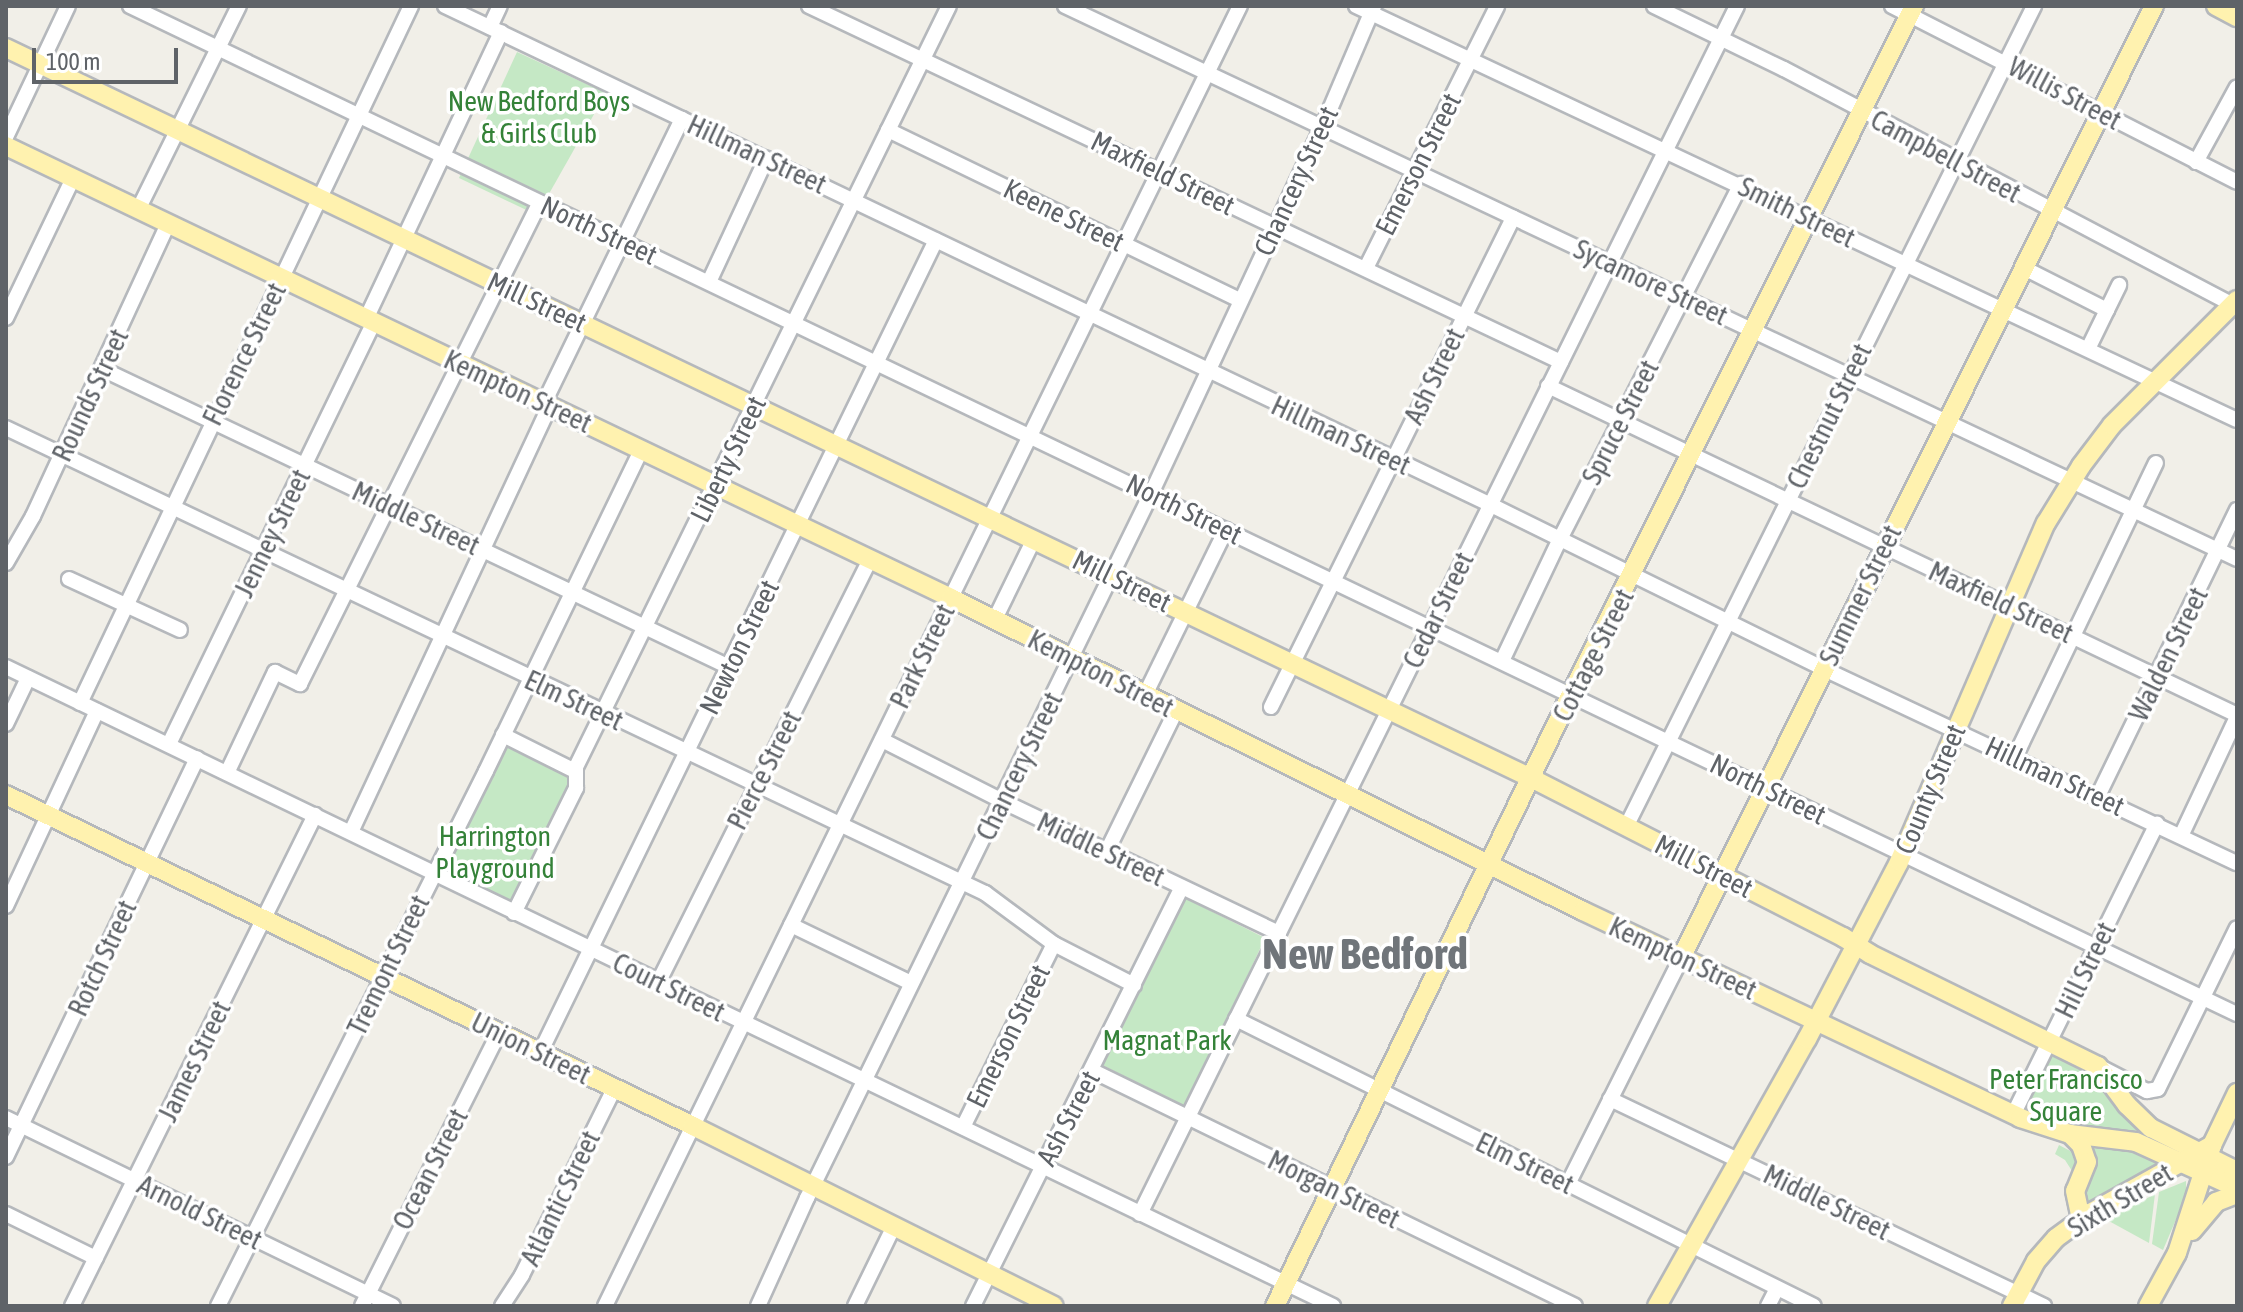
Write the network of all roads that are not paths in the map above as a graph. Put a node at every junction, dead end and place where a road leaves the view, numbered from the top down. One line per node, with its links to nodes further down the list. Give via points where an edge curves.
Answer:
1 (68, 6): 29 (street)
2 (130, 6): 24 (street, North Street)
3 (239, 6): 24 (street)
4 (411, 6): 34 (street, Florence Street)
5 (445, 6): 22 (street, Hillman Street)
6 (500, 6): 22 (street, Jenney Street)
7 (809, 6): 26 (street, Maxfield Street)
8 (949, 6): 26 (street, Liberty Street)
9 (1065, 6): 30 (street, Sycamore Street)
10 (1240, 6): 30 (street, Park Street)
11 (1356, 6): 19 (street, Smith Street)
12 (1497, 6): 27 (street, Emerson Street)
13 (1654, 6): 23 (street, Campbell Street)
14 (1737, 6): 23 (street, Cedar Street)
15 (1892, 6): 20 (street, Willis Street)
16 (2034, 6): 28 (street, Chestnut Street)
17 (2154, 6): 33 (main road, Summer Street)
18 (2216, 6): 21 (main road)
19 (1372, 10): 27 (street, Smith Street); 36 (street, Chancery Street)
20 (1912, 11): 28 (street, Willis Street); 32 (main road, Cottage Street)
21 (2237, 17)
22 (495, 30): 35 (street, Hillman Street); 42 (street, Jenney Street)
23 (1721, 38): 32 (street, Campbell Street); 41 (street, Cedar Street)
24 (218, 47): 34 (street, North Street); 37 (street)
25 (6, 48): 29 (main road, Mill Street)
26 (922, 57): 38 (street, Liberty Street); 46 (street, Maxfield Street)
27 (1471, 61): 41 (street, Smith Street); 47 (street, Emerson Street)
28 (2005, 62): 33 (street, Willis Street); 44 (street, Chestnut Street)
29 (40, 64): 37 (main road, Mill Street); 39 (street)
30 (1207, 74): 36 (street, Sycamore Street); 46 (street, Park Street)
31 (2237, 87): 45 (street)
32 (1862, 112): 44 (street, Campbell Street); 57 (main road, Cottage Street)
33 (2100, 114): 45 (street, Willis Street); 55 (main road, Summer Street)
34 (358, 115): 42 (street, North Street); 51 (street, Florence Street)
35 (682, 119): 43 (street, Hillman Street); 62 (street)
36 (1322, 128): 47 (street, Sycamore Street); 59 (street, Chancery Street)
37 (177, 130): 51 (main road, Mill Street); 54 (street)
38 (888, 130): 52 (street, Liberty Street); 63 (street, Keene Street)
39 (6, 137)
40 (6, 146): 48 (main road, Kempton Street)
41 (1666, 151): 50 (street, Smith Street); 64 (street, Cedar Street)
42 (444, 155): 53 (street, North Street); 60 (street, Jenney Street)
43 (766, 159): 52 (street, Hillman Street); 69 (street)
44 (1956, 161): 55 (street, Campbell Street); 65 (street, Chestnut Street)
45 (2196, 162): 49 (street, Willis Street)
46 (1160, 170): 59 (street, Maxfield Street); 63 (street, Park Street)
47 (1415, 170): 56 (street, Sycamore Street); 66 (street, Emerson Street)
48 (73, 178): 54 (main road, Kempton Street); 79 (street)
49 (2237, 182)
50 (1741, 184): 57 (street, Smith Street); 72 (street, Spruce Street)
51 (319, 198): 60 (main road, Mill Street); 68 (street, Florence Street)
52 (851, 199): 61 (street, Hillman Street); 81 (street, Liberty Street)
53 (540, 202): 62 (street, North Street); 70 (street)
54 (138, 210): 58 (main road, Kempton Street)
55 (2052, 212): 67 (main road, Summer Street); 74 (street, Campbell Street)
56 (1513, 218): 64 (street, Sycamore Street); 78 (street, Ash Street)
57 (1809, 218): 65 (street, Smith Street); 83 (main road, Cottage Street)
58 (168, 224): 68 (main road, Kempton Street); 88 (street, Rounds Street)
59 (1276, 227): 66 (street, Maxfield Street); 73 (street, Chancery Street)
60 (404, 238): 70 (main road, Mill Street); 80 (street, Jenney Street)
61 (936, 240): 77 (street, Hillman Street); 86 (street, Newton Street)
62 (623, 241): 69 (street, North Street); 82 (street)
63 (1123, 244): 73 (street, Keene Street); 77 (street, Park Street)
64 (1609, 262): 72 (street, Sycamore Street); 85 (street, Cedar Street)
65 (1905, 265): 75 (street, Smith Street); 90 (street, Chestnut Street)
66 (1366, 268): 78 (street, Maxfield Street)
67 (2024, 268): 75 (main road, Summer Street); 76 (street)
68 (281, 279): 80 (main road, Kempton Street); 96 (street, Florence Street)
69 (709, 282): 81 (street, North Street)
70 (500, 284): 82 (main road, Mill Street); 87 (street)
71 (2119, 285): 76 (street)
72 (1683, 298): 83 (street, Sycamore Street); 97 (street, Spruce Street)
73 (1239, 300): 89 (street, Chancery Street)
74 (2236, 303): 91 (main road, County Street)
75 (2003, 310): 84 (street, Smith Street); 98 (main road, Summer Street)
76 (2107, 310): 84 (street)
77 (1089, 314): 89 (street, Hillman Street); 100 (street, Park Street)
78 (1464, 316): 85 (street, Maxfield Street); 105 (street, Ash Street)
79 (6, 318)
80 (370, 321): 87 (main road, Kempton Street); 107 (street, Jenney Street)
81 (794, 323): 86 (street, North Street); 94 (street, Liberty Street)
82 (583, 324): 93 (street); 94 (main road, Mill Street)
83 (1754, 330): 90 (street, Sycamore Street); 103 (main road, Cottage Street)
84 (2088, 349): 91 (street, Smith Street)
85 (1561, 362): 92 (street, Cedar Street)
86 (877, 363): 100 (street, North Street); 101 (street, Newton Street)
87 (461, 364): 93 (main road, Kempton Street); 113 (street)
88 (102, 369): 96 (street, Middle Street); 104 (street, Rounds Street)
89 (1208, 372): 105 (street, Hillman Street); 110 (street, Chancery Street)
90 (1849, 377): 98 (street, Sycamore Street); 111 (street, Chestnut Street)
91 (2155, 381): 95 (street, Smith Street); 108 (main road, County Street, via 2112,425)
92 (1548, 386): 97 (street, Maxfield Street); 112 (street, Cedar Street)
93 (547, 405): 102 (main road, Kempton Street); 123 (street)
94 (755, 405): 101 (main road, Mill Street); 109 (street, Liberty Street)
95 (2237, 420)
96 (211, 421): 107 (street, Middle Street); 114 (street, Florence Street)
97 (1621, 421): 103 (street, Maxfield Street); 121 (street, Spruce Street)
98 (1946, 421): 108 (street, Sycamore Street); 122 (main road, Summer Street)
99 (6, 428): 104 (street, Elm Street)
100 (1030, 436): 110 (street, North Street); 117 (street, Park Street)
101 (837, 445): 117 (main road, Mill Street); 118 (street, Newton Street)
102 (641, 450): 109 (main road, Kempton Street); 133 (street, Tremont Street)
103 (1691, 455): 111 (street, Maxfield Street); 130 (main road, Cottage Street)
104 (62, 456): 114 (street, Elm Street); 128 (street, Rounds Street)
105 (1393, 461): 112 (street, Hillman Street); 132 (street, Ash Street)
106 (2156, 463): 115 (street)
107 (305, 465): 113 (street, Middle Street); 125 (street, Jenney Street)
108 (2071, 481): 115 (street, Sycamore Street); 137 (main road, County Street, via 2034,545)
109 (716, 486): 118 (main road, Kempton Street); 141 (street, Liberty Street)
110 (1151, 494): 119 (street, North Street); 129 (street, Chancery Street)
111 (1787, 501): 122 (street, Maxfield Street); 140 (street, Chestnut Street)
112 (1491, 505): 121 (street, Hillman Street); 142 (street, Cedar Street)
113 (391, 506): 123 (street, Middle Street); 134 (street)
114 (170, 508): 125 (street, Elm Street); 136 (street, Florence Street)
115 (2132, 509): 124 (street, Sycamore Street); 144 (street)
116 (2237, 510): 124 (street, Walden Street)
117 (990, 517): 120 (main road, Mill Street); 135 (street, Park Street)
118 (798, 524): 126 (main road, Kempton Street); 150 (street, Newton Street)
119 (1226, 530): 132 (street, North Street); 138 (street)
120 (1034, 539): 129 (main road, Mill Street); 139 (street)
121 (1559, 541): 130 (street, Hillman Street); 147 (street, Spruce Street)
122 (1884, 547): 137 (street, Maxfield Street); 151 (main road, Summer Street)
123 (483, 550): 133 (street, Middle Street); 145 (street)
124 (2218, 550): 127 (street, Sycamore Street); 152 (street, Walden Street)
125 (262, 553): 134 (street, Elm Street); 169 (street, Jenney Street)
126 (870, 559): 135 (main road, Kempton Street); 176 (street, Pierce Street)
127 (2237, 559)
128 (6, 563)
129 (1112, 576): 138 (main road, Mill Street); 146 (street, Chancery Street)
130 (1633, 576): 140 (street, Hillman Street); 155 (main road, Cottage Street)
131 (69, 579): 136 (street)
132 (1335, 581): 142 (street, North Street); 148 (street, Ash Street)
133 (572, 592): 141 (street, Middle Street); 154 (street, Tremont Street)
134 (346, 593): 145 (street, Elm Street); 174 (street, via 300,684 275,672)
135 (951, 598): 139 (main road, Kempton Street); 167 (street, Park Street)
136 (125, 604): 143 (street); 157 (street, Florence Street)
137 (2007, 607): 144 (street, Maxfield Street); 165 (main road, County Street)
138 (1186, 611): 148 (main road, Mill Street); 156 (street)
139 (995, 619): 146 (main road, Kempton Street)
140 (1728, 620): 151 (street, Hillman Street); 168 (street, Chestnut Street)
141 (646, 627): 150 (street, Middle Street); 162 (street, Liberty Street)
142 (1430, 627): 147 (street, North Street); 159 (street, Cedar Street)
143 (180, 630)
144 (2073, 636): 152 (street, Maxfield Street); 171 (street)
145 (442, 637): 154 (street, Elm Street); 187 (street)
146 (1073, 658): 156 (main road, Kempton Street); 181 (street, Chancery Street)
147 (1502, 661): 155 (street, North Street)
148 (1293, 662): 158 (street, Ash Street); 159 (main road, Mill Street)
149 (6, 667): 153 (street, Court Street)
150 (729, 667): 170 (street, Newton Street)
151 (1824, 669): 165 (street, Hillman Street); 177 (main road, Summer Street)
152 (2156, 676): 163 (street, Maxfield Street); 180 (street, Walden Street)
153 (28, 678): 157 (street, Court Street); 164 (street)
154 (531, 679): 162 (street, Elm Street); 166 (street, Tremont Street)
155 (1571, 694): 168 (street, North Street); 175 (main road, Cottage Street)
156 (1145, 695): 161 (main road, Kempton Street)
157 (80, 703): 160 (street, Court Street)
158 (1271, 707)
159 (1389, 709): 175 (main road, Mill Street); 179 (street, Cedar Street)
160 (97, 711): 169 (street, Court Street); 183 (street)
161 (1176, 711): 179 (main road, Kempton Street); 189 (street)
162 (603, 713): 170 (street, Elm Street); 173 (street, Liberty Street)
163 (2237, 716): 188 (street)
164 (6, 724)
165 (1956, 729): 171 (street, Hillman Street); 190 (main road, County Street)
166 (503, 735): 173 (street); 194 (street, Tremont Street)
167 (882, 740): 181 (street, Middle Street); 185 (street, Park Street)
168 (1670, 742): 177 (street, North Street); 186 (street, Chestnut Street)
169 (169, 744): 172 (street, Court Street)
170 (687, 753): 176 (street, Elm Street); 207 (street, Newton Street)
171 (2015, 757): 180 (street, Hillman Street)
172 (197, 758): 174 (street, Court Street); 191 (street, Rotch Street)
173 (575, 771): 199 (street, Liberty Street, via 576,788)
174 (227, 773): 182 (street, Court Street)
175 (1531, 778): 186 (main road, Mill Street); 193 (main road, Cottage Street)
176 (756, 786): 185 (street, Elm Street); 210 (street, Pierce Street)
177 (1766, 788): 190 (street, North Street); 195 (main road, Summer Street)
178 (6, 795): 183 (main road, Union Street)
179 (1347, 795): 193 (main road, Kempton Street); 203 (street, Cedar Street)
180 (2098, 796): 184 (street, Hillman Street)
181 (1002, 801): 189 (street, Middle Street); 196 (street, Chancery Street)
182 (315, 815): 187 (street, Court Street); 200 (street, James Street)
183 (48, 816): 191 (main road, Union Street); 198 (street)
184 (2157, 824): 188 (street, Hillman Street); 206 (street, Hill Street)
185 (839, 826): 196 (street, Elm Street); 201 (street, Park Street)
186 (1626, 827): 195 (main road, Mill Street)
187 (351, 832): 194 (street, Court Street)
188 (2181, 836): 192 (street, Hillman Street)
189 (1107, 851): 197 (street, Middle Street)
190 (1902, 853): 205 (main road, County Street); 206 (street, North Street)
191 (146, 863): 200 (main road, Union Street); 232 (street, Rotch Street)
192 (2237, 863)
193 (1489, 865): 208 (main road, Kempton Street); 225 (main road, Cottage Street)
194 (434, 872): 199 (street, Court Street); 209 (street, Tremont Street)
195 (1723, 875): 205 (main road, Mill Street); 208 (main road, Summer Street)
196 (961, 882): 204 (street, Elm Street, via 1000,902); 211 (street, Chancery Street)
197 (1182, 887): 203 (street, Middle Street); 212 (street, Ash Street)
198 (6, 906)
199 (514, 913): 207 (street, Court Street)
200 (263, 919): 209 (main road, Union Street); 240 (street, James Street)
201 (791, 925): 211 (street); 217 (street, Park Street)
202 (2237, 928): 213 (street)
203 (1279, 933): 215 (street, Cedar Street)
204 (1054, 944): 212 (street, Elm Street); 233 (street, Emerson Street)
205 (1856, 945): 216 (main road, County Street); 219 (main road, Mill Street)
206 (2098, 945): 213 (street, North Street); 219 (street, Hill Street)
207 (592, 950): 210 (street, Court Street); 220 (street, Newton Street)
208 (1681, 958): 216 (main road, Kempton Street); 227 (street, Summer Street)
209 (383, 976): 218 (main road, Union Street); 249 (street, Tremont Street)
210 (659, 981): 217 (street, Court Street)
211 (911, 983): 223 (street, Chancery Street)
212 (1134, 985): 222 (street, Ash Street)
213 (2204, 997): 214 (street, North Street); 221 (street, via 2155,1091)
214 (2237, 1014)
215 (1236, 1019): 225 (street, Elm Street); 229 (street, Cedar Street)
216 (1816, 1021): 228 (main road, Kempton Street); 237 (main road, County Street)
217 (743, 1023): 223 (street, Court Street); 231 (street, Park Street)
218 (499, 1033): 220 (main road, Union Street); 256 (street, Ocean Street)
219 (2049, 1042): 221 (main road, Mill Street); 228 (street, Hill Street)
220 (540, 1053): 224 (main road, Union Street)
221 (2098, 1066): 236 (main road, Mill Street, via 2141,1121)
222 (1093, 1071): 229 (street, Morgan Street); 238 (street, Ash Street)
223 (865, 1081): 233 (street, Court Street); 242 (street, Chancery Street)
224 (614, 1089): 231 (main road, Union Street); 261 (street, Atlantic Street)
225 (1380, 1092): 241 (street, Elm Street); 243 (main road, Cottage Street)
226 (2237, 1093): 236 (main road)
227 (1610, 1099): 237 (street, Middle Street); 241 (street, Summer Street)
228 (2013, 1115): 234 (main road, Kempton Street)
229 (1187, 1117): 243 (street, Morgan Street); 246 (street, Cedar Street)
230 (6, 1118): 232 (street, Arnold Street)
231 (693, 1126): 242 (main road, Union Street); 262 (street, Park Street)
232 (23, 1127): 235 (street, Rotch Street); 240 (street, Arnold Street)
233 (963, 1127): 238 (street, Court Street)
234 (2070, 1134): 236 (main road, Kempton Street, via 2125,1139); 247 (main road, via 2087,1162 2074,1196)
235 (6, 1157)
236 (2202, 1158): 239 (main road); 244 (main road); 247 (main road, Sixth Street); 251 (main road)
237 (1737, 1159): 250 (main road, County Street); 257 (street, Middle Street)
238 (1043, 1166): 246 (street, Court Street); 253 (street, Ash Street)
239 (2237, 1171)
240 (134, 1181): 249 (street, Arnold Street); 252 (street, James Street)
241 (1568, 1184): 250 (street, Elm Street)
242 (813, 1185): 248 (main road, Union Street); 263 (street, Chancery Street)
243 (1333, 1188): 254 (main road, Cottage Street); 269 (street, Morgan Street)
244 (2237, 1191): 251 (main road, via 2212,1206)
245 (6, 1214): 252 (street)
246 (1140, 1214): 254 (street, Court Street)
247 (2081, 1219): 257 (main road, Sixth Street, via 2041,1253)
248 (894, 1226): 253 (main road, Union Street); 264 (street)
249 (252, 1237): 256 (street, Arnold Street); 259 (street, Tremont Street)
250 (1691, 1245): 255 (street, Elm Street); 270 (main road, County Street)
251 (2177, 1253): 274 (main road)
252 (96, 1258): 258 (street, James Street)
253 (990, 1274): 265 (street, Ash Street); 266 (main road, Union Street)
254 (1287, 1282): 267 (main road, Cottage Street); 268 (street, Court Street)
255 (1777, 1288): 271 (street); 272 (street, Elm Street)
256 (365, 1300): 260 (street, Arnold Street)
257 (2015, 1300): 273 (street, Middle Street)
258 (72, 1306)
259 (218, 1306)
260 (393, 1306)
261 (502, 1306)
262 (605, 1306)
263 (758, 1306)
264 (855, 1306)
265 (973, 1306)
266 (1054, 1306)
267 (1275, 1306)
268 (1333, 1306)
269 (1575, 1306)
270 (1657, 1306)
271 (1768, 1306)
272 (1814, 1306)
273 (2044, 1306)
274 (2148, 1306)

